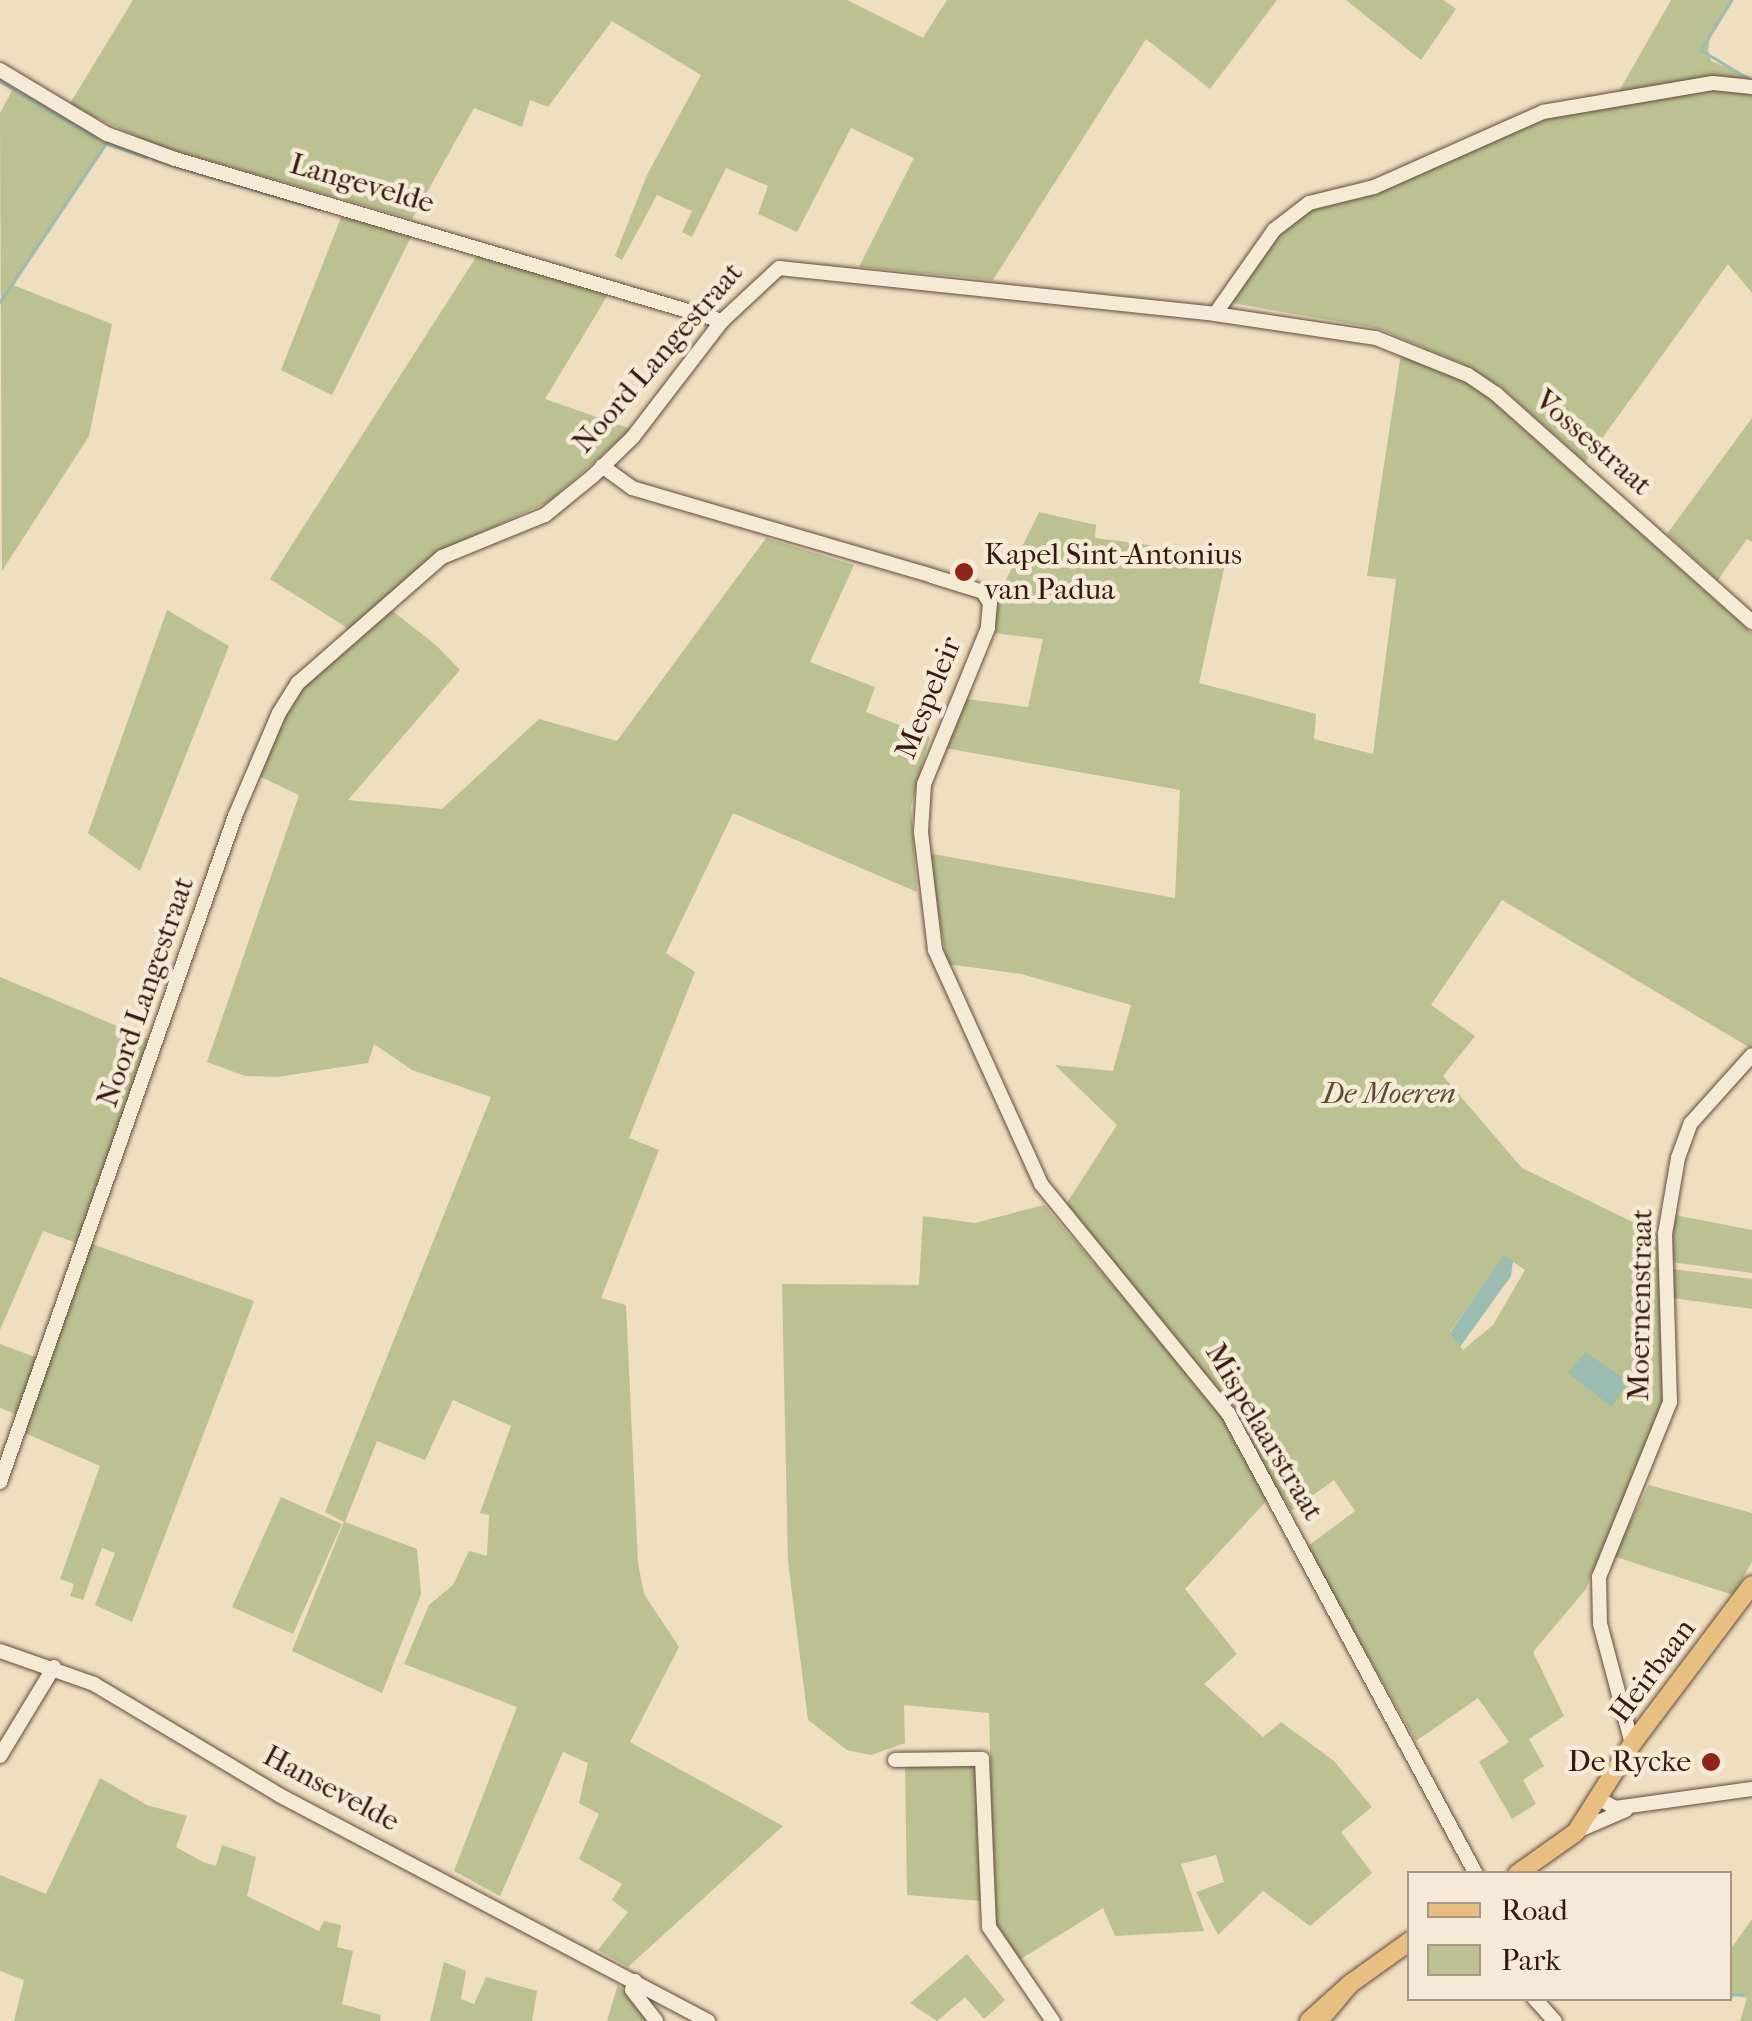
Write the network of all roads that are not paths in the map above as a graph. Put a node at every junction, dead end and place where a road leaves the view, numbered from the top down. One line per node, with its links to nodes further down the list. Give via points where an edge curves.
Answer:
1 (0, 70): 4 (street, Langevelde, via 107,134 175,159)
2 (1752, 87): 3 (street, via 1712,83 1543,112 1374,187 1309,203 1274,230)
3 (1214, 314): 4 (street, Noord Langestraat, via 796,266 769,273); 5 (street, Noord Langestraat)
4 (722, 320): 6 (street, Noord Langestraat)
5 (1376, 338): 7 (street, Vossestraat, via 1496,394)
6 (602, 466): 8 (street, Mespeleir, via 632,488 983,592 990,602 988,628 924,784 926,889 935,950); 10 (street, Noord Langestraat, via 545,516 442,557 298,683 279,714 235,816)
7 (1752, 622)
8 (951, 987): 21 (street, Mispelaarstraat, via 1041,1184 1228,1413)
9 (1752, 1055): 14 (street, Moernenstraat, via 1691,1123 1678,1158 1665,1234 1670,1402 1598,1576 1600,1624)
10 (0, 1482)
11 (1752, 1586): 14 (main road, Heirbaan)
12 (0, 1651): 13 (street, Hansevelde)
13 (54, 1667): 15 (street); 24 (street, Hansevelde, via 280,1796)
14 (1632, 1744): 18 (main road, Heirbaan)
15 (0, 1756)
16 (895, 1760): 29 (street, via 982,1759 989,1927)
17 (1752, 1789): 19 (street)
18 (1598, 1798): 19 (street, via 1609,1807); 20 (main road, Heirbaan)
19 (1636, 1806): 20 (street)
20 (1578, 1830): 22 (main road, Heirbaan)
21 (1474, 1871)
22 (1520, 1871)
23 (1407, 1944): 25 (main road)
24 (635, 1980): 27 (street, via 632,1990); 28 (street, Hansevelde)
25 (1350, 1984): 30 (main road); 31 (main road)
26 (1537, 2001): 32 (street)
27 (656, 2021)
28 (708, 2021)
29 (1053, 2021)
30 (1309, 2021)
31 (1318, 2021)
32 (1555, 2021)

